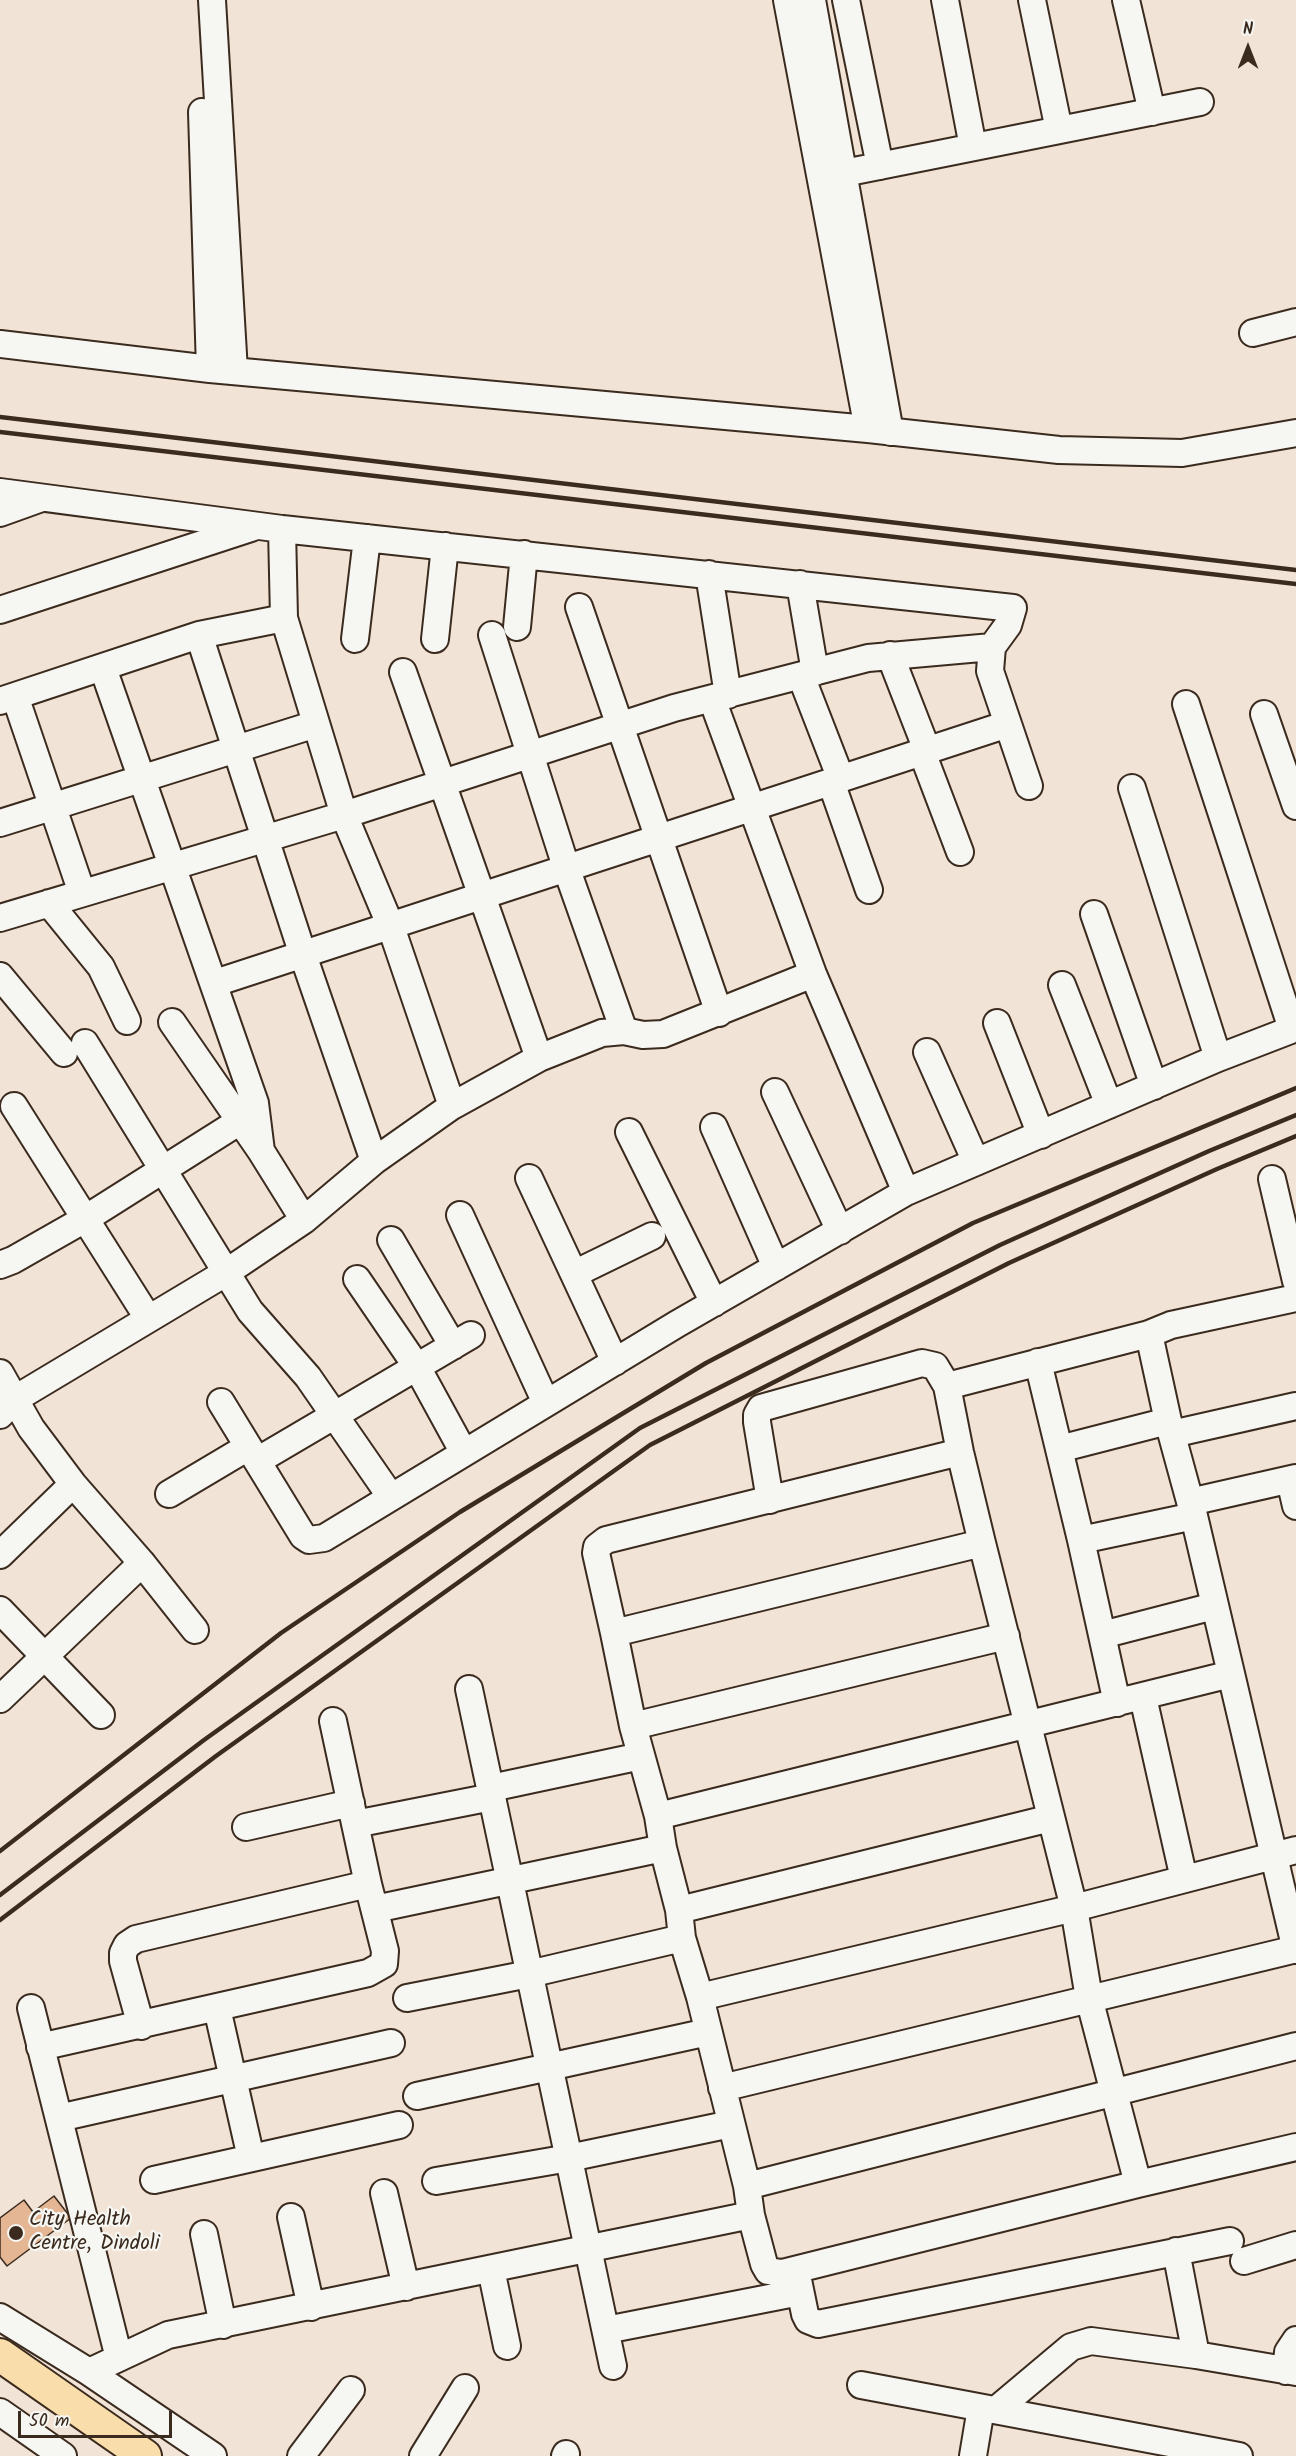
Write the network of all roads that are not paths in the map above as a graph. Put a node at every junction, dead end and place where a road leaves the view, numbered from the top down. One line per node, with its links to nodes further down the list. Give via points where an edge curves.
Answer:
1 (195, 0): 18 (street)
2 (212, 0): 18 (street)
3 (787, 0): 14 (street)
4 (812, 0): 14 (street)
5 (846, 0): 13 (street)
6 (945, 0): 12 (street)
7 (1032, 0): 11 (street)
8 (1126, 0): 10 (street)
9 (1200, 102): 10 (street)
10 (1152, 112): 11 (street)
11 (1059, 130): 12 (street)
12 (973, 147): 13 (street)
13 (880, 166): 14 (street)
14 (832, 175): 19 (street)
15 (1296, 322): 16 (street)
16 (1253, 333)
17 (0, 344): 18 (street)
18 (222, 370): 19 (street)
19 (879, 430): 20 (street, via 1059,450 1182,453)
20 (1296, 433)
21 (0, 492): 22 (street)
22 (42, 497): 23 (street); 24 (street)
23 (0, 513)
24 (256, 526): 25 (street); 32 (street)
25 (282, 530): 26 (street); 33 (street)
26 (367, 538): 27 (street); 37 (street)
27 (445, 546): 28 (street); 38 (street)
28 (524, 554): 29 (street); 34 (street)
29 (709, 574): 30 (street); 44 (street)
30 (800, 584): 39 (street, via 1013,608 1008,625); 43 (street)
31 (579, 607): 50 (street)
32 (0, 610)
33 (284, 618): 35 (street); 48 (street)
34 (517, 627)
35 (199, 635): 41 (street); 51 (street)
36 (492, 635): 53 (street)
37 (355, 639)
38 (435, 639)
39 (992, 647): 40 (street); 49 (street, via 990,671)
40 (890, 655): 43 (street); 52 (street)
41 (103, 668): 45 (street); 54 (street)
42 (403, 672): 56 (street)
43 (808, 674): 44 (street); 55 (street)
44 (720, 697): 50 (street); 61 (street)
45 (7, 699): 60 (street)
46 (1186, 704): 85 (street)
47 (1264, 714): 59 (street)
48 (316, 724): 51 (street); 62 (street)
49 (1008, 724): 52 (street); 57 (street)
50 (620, 726): 53 (street); 65 (street)
51 (236, 749): 54 (street); 64 (street)
52 (925, 751): 55 (street); 66 (street)
53 (530, 755): 56 (street); 68 (street)
54 (142, 778): 60 (street); 67 (street)
55 (836, 780): 61 (street); 69 (street)
56 (442, 783): 62 (street); 71 (street)
57 (1029, 786)
58 (1132, 788): 89 (street)
59 (1296, 806)
60 (53, 807): 63 (street); 70 (street)
61 (752, 808): 65 (street); 77 (street)
62 (344, 815): 64 (street); 75 (street)
63 (0, 823)
64 (265, 838): 67 (street); 76 (street)
65 (659, 839): 68 (street); 81 (street)
66 (960, 852)
67 (173, 866): 70 (street); 79 (street)
68 (567, 870): 71 (street); 86 (street)
69 (869, 890)
70 (82, 893): 72 (street)
71 (482, 897): 75 (street); 88 (street)
72 (49, 903): 74 (street); 82 (street, via 100,967)
73 (1094, 914): 90 (street)
74 (0, 918)
75 (391, 927): 76 (street); 94 (street)
76 (303, 955): 79 (street); 100 (street)
77 (813, 975): 81 (street); 105 (street)
78 (0, 976): 102 (street, via 75,1048)
79 (214, 983): 99 (street, via 255,1103)
80 (1062, 985): 92 (street)
81 (718, 1013): 86 (street, via 663,1034)
82 (127, 1021)
83 (172, 1023): 95 (street)
84 (997, 1023): 98 (street)
85 (1294, 1029): 89 (street)
86 (624, 1031): 88 (street, via 602,1033)
87 (927, 1052): 101 (street)
88 (539, 1058): 94 (street)
89 (1218, 1058): 90 (street)
90 (1154, 1086): 92 (street)
91 (775, 1092): 109 (street)
92 (1109, 1105): 98 (street)
93 (14, 1106): 107 (street)
94 (452, 1106): 100 (street)
95 (240, 1121): 99 (street); 102 (street)
96 (714, 1127): 113 (street)
97 (629, 1132): 119 (street)
98 (1041, 1134): 101 (street)
99 (261, 1151): 108 (street)
100 (374, 1161): 108 (street)
101 (976, 1162): 105 (street)
102 (163, 1169): 107 (street); 114 (street)
103 (529, 1178): 115 (street)
104 (1272, 1179): 117 (street)
105 (906, 1192): 109 (street)
106 (460, 1215): 128 (street)
107 (85, 1219): 112 (street); 120 (street)
108 (304, 1220): 114 (street)
109 (840, 1231): 113 (street)
110 (652, 1236): 115 (street)
111 (391, 1240): 124 (street, via 462,1341)
112 (0, 1265)
113 (776, 1267): 119 (street)
114 (227, 1272): 120 (street); 131 (street, via 250,1311 308,1377)
115 (574, 1274): 122 (street)
116 (357, 1279): 124 (street)
117 (1296, 1281)
118 (1296, 1298): 121 (street, via 1171,1325)
119 (714, 1303): 122 (street)
120 (148, 1318): 130 (street)
121 (1149, 1334): 123 (street); 132 (street)
122 (615, 1362): 128 (street)
123 (1038, 1362): 126 (street); 133 (street)
124 (417, 1367): 131 (street); 135 (street)
125 (0, 1372): 130 (street)
126 (947, 1386): 134 (street); 141 (street, via 935,1366 922,1363 761,1408 757,1422)
127 (221, 1402): 136 (street)
128 (546, 1403): 135 (street)
129 (1296, 1406): 132 (street)
130 (8, 1407): 138 (street, via 31,1428)
131 (334, 1415): 136 (street); 140 (street)
132 (1170, 1428): 133 (street); 143 (street)
133 (1059, 1449): 144 (street)
134 (960, 1452): 141 (street); 145 (street)
135 (464, 1453): 140 (street)
136 (252, 1454): 139 (street); 140 (street, via 309,1540 324,1538)
137 (1293, 1479): 142 (street); 143 (street)
138 (73, 1484): 146 (street); 147 (street)
139 (169, 1494)
140 (391, 1497)
141 (770, 1500): 151 (street, via 600,1544 597,1560)
142 (1296, 1506)
143 (1192, 1509): 144 (street); 148 (street)
144 (1081, 1540): 152 (street)
145 (982, 1543): 151 (street); 153 (street)
146 (0, 1555)
147 (142, 1563): 150 (street); 154 (street)
148 (1214, 1606): 152 (street); 155 (street)
149 (0, 1610): 154 (street)
150 (195, 1630)
151 (614, 1633): 163 (street)
152 (1102, 1635): 159 (street)
153 (1006, 1636): 162 (street); 163 (street)
154 (44, 1656): 158 (street); 160 (street)
155 (1231, 1674): 157 (street); 171 (street)
156 (469, 1689): 165 (street)
157 (1143, 1697): 159 (street); 172 (street)
158 (0, 1699)
159 (1117, 1703): 162 (street)
160 (102, 1715)
161 (333, 1721): 166 (street)
162 (1028, 1725): 167 (street); 168 (street)
163 (633, 1726): 164 (street)
164 (641, 1756): 165 (street); 167 (street)
165 (491, 1793): 166 (street); 173 (street)
166 (353, 1814): 169 (street); 174 (street)
167 (658, 1816): 170 (street)
168 (1051, 1818): 175 (street); 177 (street)
169 (246, 1827)
170 (663, 1848): 173 (street); 177 (street)
171 (1285, 1853): 172 (street); 179 (street)
172 (1184, 1879): 175 (street)
173 (510, 1881): 176 (street); 180 (street)
174 (368, 1884): 176 (street); 186 (street, via 127,1945 123,1960)
175 (1074, 1908): 181 (street); 183 (street)
176 (375, 1910): 185 (street, via 386,1958 377,1969)
177 (679, 1910): 178 (street)
178 (681, 1938): 180 (street); 181 (street)
179 (1296, 1949): 183 (street)
180 (529, 1974): 182 (street); 191 (street)
181 (700, 1997): 187 (street)
182 (406, 1998)
183 (1089, 1998): 193 (street); 194 (street)
184 (31, 2008): 190 (street)
185 (218, 2008): 186 (street); 192 (street)
186 (141, 2026): 190 (street)
187 (708, 2032): 191 (street); 193 (street)
188 (391, 2043): 192 (street)
189 (1296, 2046): 194 (street)
190 (40, 2047): 196 (street)
191 (549, 2067): 195 (street); 201 (street)
192 (233, 2079): 196 (street); 200 (street)
193 (722, 2088): 197 (street)
194 (1113, 2091): 204 (street); 205 (street)
195 (417, 2096)
196 (59, 2118): 224 (street)
197 (731, 2124): 201 (street); 205 (street)
198 (399, 2125): 200 (street)
199 (1296, 2147): 204 (street)
200 (251, 2158): 202 (street)
201 (569, 2158): 203 (street); 211 (street)
202 (154, 2180)
203 (436, 2181)
204 (1138, 2184): 214 (street)
205 (747, 2186): 207 (street)
206 (384, 2193): 215 (street)
207 (752, 2215): 211 (street); 214 (street, via 768,2271)
208 (291, 2217): 216 (street)
209 (204, 2234): 218 (street)
210 (1296, 2245): 212 (street, via 1237,2251)
211 (590, 2249): 213 (street); 219 (street)
212 (1176, 2251): 214 (street, via 818,2324 808,2320); 223 (street)
213 (490, 2269): 215 (street); 221 (street)
214 (798, 2281): 219 (street)
215 (406, 2287): 216 (street)
216 (311, 2307): 218 (street)
217 (0, 2317): 227 (street)
218 (223, 2325): 224 (street, via 168,2335)
219 (606, 2330): 225 (street)
220 (1296, 2340): 226 (street, via 1288,2352)
221 (507, 2346)
222 (0, 2355): 237 (main road)
223 (1196, 2355): 226 (street); 232 (street, via 1101,2342 1081,2343)
224 (119, 2358): 227 (street)
225 (614, 2366)
226 (1291, 2371)
227 (89, 2372): 238 (street)
228 (0, 2378): 236 (main road)
229 (861, 2385): 232 (street)
230 (465, 2388): 240 (street)
231 (351, 2390): 239 (street)
232 (989, 2409): 234 (street); 241 (street)
233 (5, 2424): 235 (street)
234 (1154, 2448): 242 (street)
235 (63, 2456)
236 (116, 2456)
237 (145, 2456)
238 (213, 2456)
239 (301, 2456)
240 (423, 2456)
241 (973, 2456)
242 (1239, 2456)

